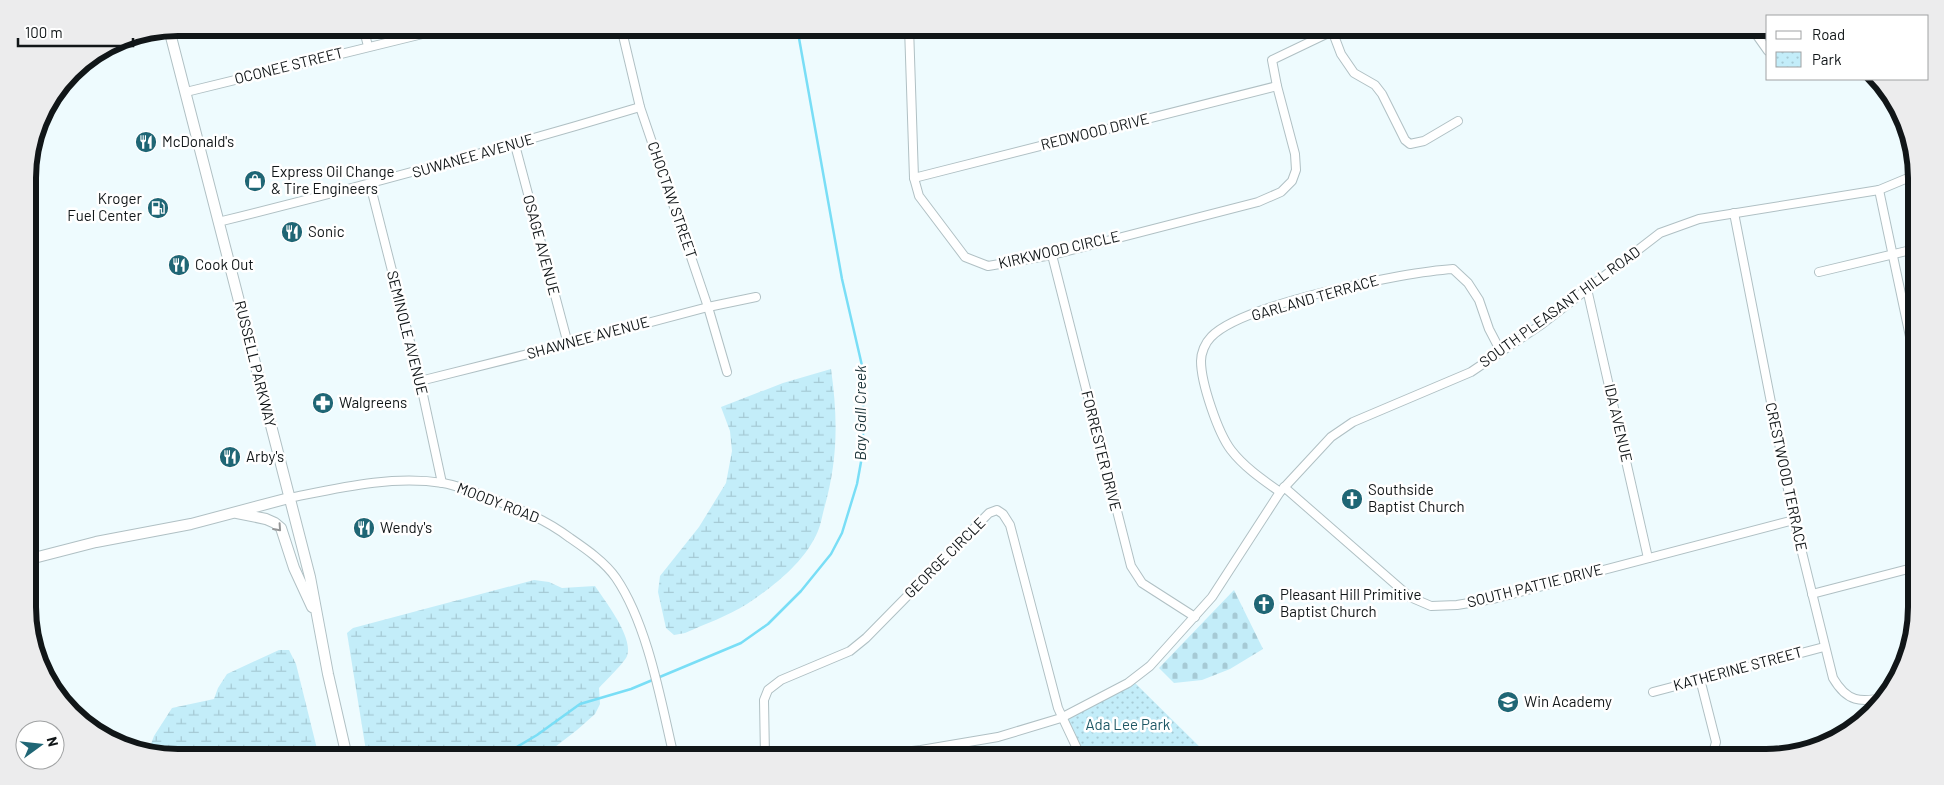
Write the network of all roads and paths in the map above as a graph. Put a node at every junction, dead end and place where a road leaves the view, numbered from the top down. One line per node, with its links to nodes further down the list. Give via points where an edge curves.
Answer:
1 (171, 36): 12 (main road, RUSSELL PARKWAY)
2 (365, 36): 9 (street)
3 (414, 36): 9 (street, OCONEE STREET)
4 (623, 36): 13 (street, CHOCTAW STREET)
5 (909, 36): 16 (street, KIRKWOOD CIRCLE)
6 (1326, 36): 11 (street, KIRKWOOD CIRCLE, via 1272,60)
7 (1334, 36): 14 (street, via 1354,73 1382,94 1410,144 1424,142)
8 (1757, 36): 10 (street)
9 (368, 46): 12 (street, OCONEE STREET)
10 (1766, 48)
11 (1277, 86): 16 (street, REDWOOD DRIVE); 24 (street, KIRKWOOD CIRCLE, via 1295,154 1296,170 1292,181 1281,192 1258,202)
12 (186, 92): 21 (main road, RUSSELL PARKWAY)
13 (640, 107): 15 (street, SUWANEE AVENUE); 28 (street, CHOCTAW STREET)
14 (1458, 121)
15 (515, 145): 18 (street, SUWANEE AVENUE); 30 (street, OSAGE AVENUE)
16 (914, 178): 24 (street, KIRKWOOD CIRCLE, via 919,196 965,256 988,266)
17 (1908, 178): 19 (street, SOUTH PLEASANT HILL ROAD)
18 (370, 184): 21 (street, SUWANEE AVENUE); 33 (street, SEMINOLE AVENUE)
19 (1879, 190): 20 (street, SOUTH PLEASANT HILL ROAD); 23 (street)
20 (1734, 213): 26 (street, SOUTH PLEASANT HILL ROAD, via 1699,219 1660,233); 38 (street, CRESTWOOD TERRACE)
21 (218, 222): 36 (main road, RUSSELL PARKWAY)
22 (1908, 251): 23 (street)
23 (1893, 254): 25 (street); 29 (street)
24 (1052, 255): 43 (street, FORRESTER DRIVE, via 1131,566 1142,583)
25 (1819, 272)
26 (1587, 289): 31 (street, SOUTH PLEASANT HILL ROAD); 40 (street, IDA AVENUE)
27 (756, 297): 28 (street, SHAWNEE AVENUE)
28 (708, 306): 30 (street, SHAWNEE AVENUE); 32 (street, CHOCTAW STREET)
29 (1908, 327)
30 (568, 344): 33 (street, SHAWNEE AVENUE)
31 (1501, 352): 35 (street, SOUTH PLEASANT HILL ROAD, via 1471,372 1352,422 1331,437); 35 (street, GARLAND TERRACE, via 1479,300 1453,269 1388,278 1287,303 1248,316 1219,331 1204,347 1201,360 1203,378 1218,424 1230,449 1242,462)
32 (727, 372)
33 (420, 381): 34 (street, SEMINOLE AVENUE)
34 (442, 483): 36 (street, MOODY ROAD, via 378,482); 50 (street, MOODY ROAD, via 469,489 533,514 590,553 615,577 640,626)
35 (1282, 490): 40 (street, SOUTH PATTIE DRIVE, via 1410,597 1431,606 1493,599); 43 (street, SOUTH PLEASANT HILL ROAD, via 1212,597)
36 (289, 498): 37 (main road, MOODY ROAD); 44 (main road, RUSSELL PARKWAY)
37 (234, 513): 39 (main road, MOODY ROAD); 44 (main road, one-way to 44, via 266,519 281,528 294,568)
38 (1794, 520): 40 (street, SOUTH PATTIE DRIVE); 42 (street, CRESTWOOD TERRACE)
39 (36, 557)
40 (1648, 558)
41 (1908, 570): 42 (street)
42 (1812, 594): 45 (street, CRESTWOOD TERRACE)
43 (1195, 617): 49 (street, SOUTH PLEASANT HILL ROAD, via 1150,666 1128,683)
44 (320, 625): 53 (main road, RUSSELL PARKWAY)
45 (1824, 646): 46 (street, KATHERINE STREET); 48 (street, CRESTWOOD TERRACE, via 1840,690 1855,700)
46 (1700, 679): 47 (street, KATHERINE STREET); 52 (street, via 1716,742)
47 (1653, 692)
48 (1871, 701)
49 (1061, 718): 51 (street); 56 (street, GEORGE CIRCLE, via 1010,525 997,510 989,513 850,651 781,680 768,690 764,700); 57 (street, SOUTH PLEASANT HILL ROAD, via 998,738)
50 (670, 740): 54 (street, MOODY ROAD); 55 (street)
51 (1077, 748)
52 (1714, 748)
53 (345, 749)
54 (672, 749)
55 (675, 749)
56 (765, 749)
57 (948, 749)

